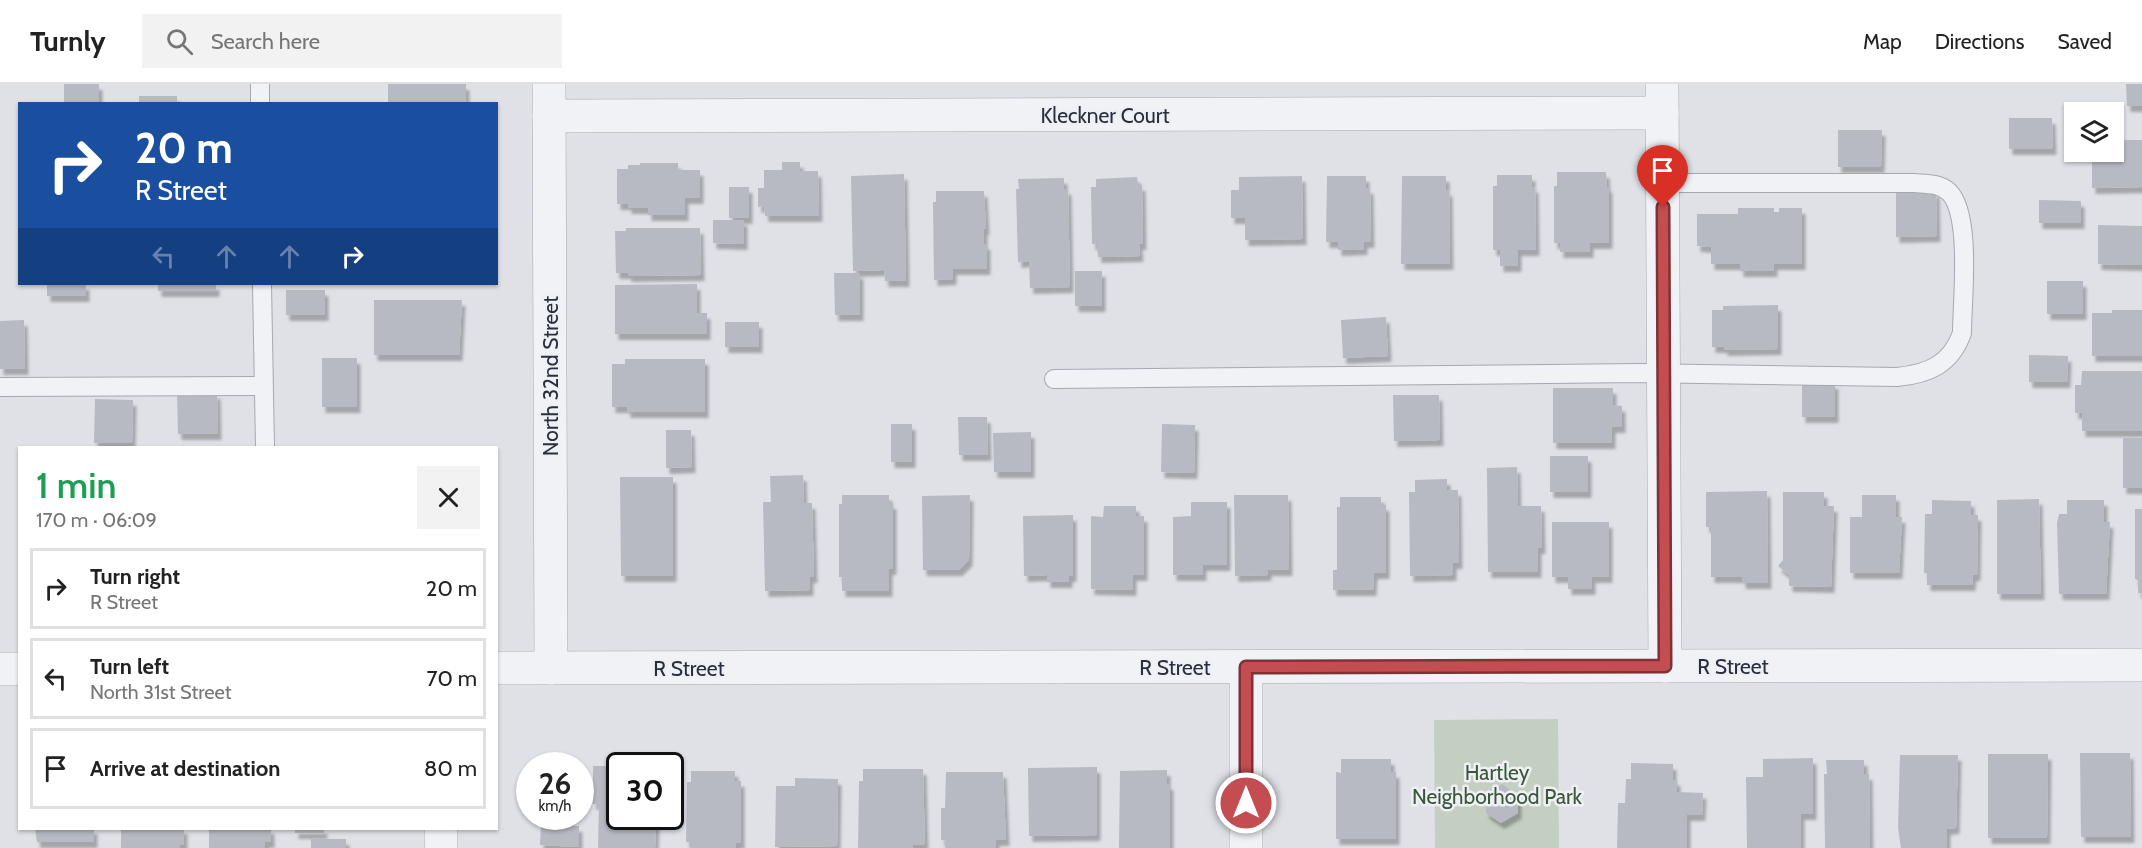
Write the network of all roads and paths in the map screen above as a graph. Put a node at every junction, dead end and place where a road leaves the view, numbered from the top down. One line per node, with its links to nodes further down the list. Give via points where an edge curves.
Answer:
1 (260, 84): 4 (lane)
2 (549, 84): 5 (street, North 32nd Street)
3 (1662, 99): 5 (street, Kleckner Court); 6 (street)
4 (260, 102)
5 (549, 116): 17 (street, North 32nd Street)
6 (1663, 183): 8 (street); 8 (lane, via 1935,184 1949,192 1959,208 1962,333 1949,359 1917,375)
7 (262, 285): 11 (lane)
8 (1663, 373): 9 (lane); 13 (street)
9 (1054, 379)
10 (0, 387): 11 (lane)
11 (263, 387): 12 (lane)
12 (265, 446)
13 (1665, 666): 14 (street, R Street); 15 (street, R Street)
14 (2142, 666)
15 (1246, 667): 17 (street, R Street); 22 (street)
16 (498, 668): 17 (street, R Street)
17 (551, 668)
18 (0, 669): 19 (street)
19 (18, 669)
20 (441, 830): 21 (street)
21 (441, 848)
22 (1246, 848)

